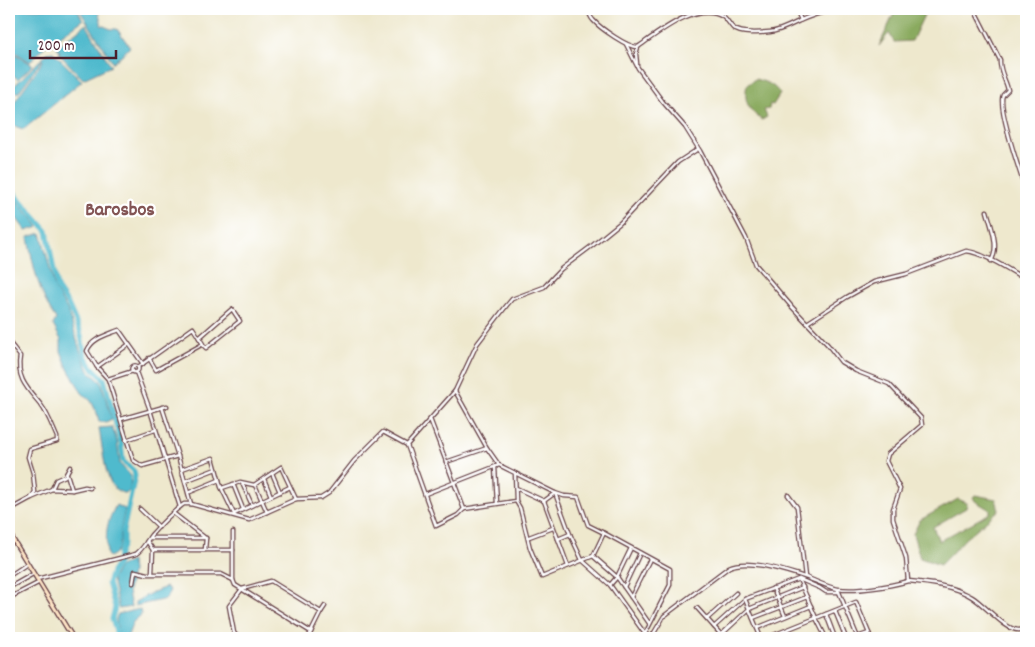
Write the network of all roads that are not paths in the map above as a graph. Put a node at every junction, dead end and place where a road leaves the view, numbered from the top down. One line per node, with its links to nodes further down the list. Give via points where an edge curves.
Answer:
1 (588, 9): 8 (street, via 595,22)
2 (796, 9): 7 (street)
3 (835, 9): 7 (street)
4 (882, 9): 5 (street, via 892,12)
5 (899, 9)
6 (974, 9): 12 (street, via 1000,60 1008,90 1003,94 1002,102 1008,134)
7 (801, 20): 9 (street, via 780,30 744,32 737,30 720,14 691,13)
8 (626, 44): 9 (street); 10 (street)
9 (638, 46): 10 (street)
10 (638, 68): 11 (street)
11 (698, 149): 16 (street, via 746,238 756,265); 27 (street, via 678,162 620,223 561,269 544,287 512,299 478,344)
12 (1026, 191)
13 (988, 211): 14 (street, via 996,255)
14 (991, 261): 15 (street); 16 (street, via 973,251 966,251 906,274 874,282)
15 (1026, 280)
16 (807, 323): 110 (street, via 841,362 889,384 922,422 888,454 886,461 900,489 893,519 906,558)
17 (199, 338): 19 (street); 19 (street, via 232,309 240,321 206,348); 21 (street, via 193,328)
18 (9, 342): 67 (street, via 20,356 18,368 25,386 41,405 57,437 57,441 30,449 28,457 35,492)
19 (203, 344): 21 (street, via 156,370)
20 (128, 345): 22 (street); 23 (street); 23 (street, via 119,330 94,340 87,351)
21 (149, 358): 22 (street)
22 (142, 364): 24 (street)
23 (97, 367): 26 (street)
24 (138, 367): 25 (street); 25 (street, via 133,366)
25 (134, 372): 26 (street); 30 (street)
26 (108, 380): 31 (street)
27 (455, 391): 32 (street); 36 (street)
28 (167, 406): 29 (street)
29 (162, 407): 30 (street); 37 (street)
30 (150, 410): 31 (street); 33 (street)
31 (121, 419): 34 (street)
32 (430, 419): 35 (street); 39 (street)
33 (156, 430): 34 (street); 38 (street)
34 (126, 440): 38 (street, via 133,460 142,466)
35 (407, 445): 64 (street); 68 (street, via 383,432 329,493 321,498)
36 (487, 448): 39 (street); 40 (street)
37 (178, 456): 38 (street); 43 (street)
38 (166, 460): 75 (street)
39 (446, 462): 52 (street)
40 (499, 465): 42 (street); 47 (street)
41 (70, 467): 46 (street)
42 (495, 467): 52 (street); 72 (street)
43 (182, 469): 44 (street, via 213,458); 50 (street)
44 (216, 469): 49 (street); 50 (street)
45 (272, 473): 48 (street); 55 (street, via 281,467); 62 (street)
46 (66, 474): 59 (street, via 56,480); 60 (street)
47 (515, 474): 58 (street); 63 (street)
48 (264, 478): 54 (street); 66 (street)
49 (219, 480): 57 (street); 61 (street)
50 (185, 481): 73 (street)
51 (242, 482): 53 (street); 54 (street); 74 (street)
52 (454, 483): 64 (street); 78 (street)
53 (233, 484): 57 (street); 77 (street)
54 (255, 485): 69 (street)
55 (290, 487): 62 (street); 68 (street)
56 (90, 488): 60 (street)
57 (222, 488): 77 (street, via 234,514)
58 (516, 488): 70 (street); 71 (street)
59 (52, 490): 60 (street); 67 (street)
60 (72, 490)
61 (190, 492)
62 (280, 492): 66 (street)
63 (555, 493): 71 (street); 86 (street, via 578,497 588,525); 87 (street)
64 (425, 494): 78 (street, via 436,526)
65 (788, 495): 106 (street, via 797,507)
66 (271, 496): 69 (street)
67 (31, 498): 79 (street)
68 (296, 499): 80 (street)
69 (262, 500): 74 (street); 80 (street)
70 (516, 501): 72 (street); 88 (street)
71 (544, 501): 83 (street)
72 (497, 503): 78 (street)
73 (191, 504): 75 (street); 80 (street, via 249,520)
74 (252, 505): 77 (street)
75 (180, 507): 81 (street)
76 (140, 509): 82 (street)
77 (243, 509)
78 (464, 509)
79 (9, 510)
80 (267, 512)
81 (173, 513): 82 (street); 89 (street)
82 (159, 527): 90 (street)
83 (554, 528): 88 (street); 91 (street)
84 (233, 532): 95 (street)
85 (9, 533): 100 (main road)
86 (604, 533): 92 (street); 97 (street)
87 (570, 534): 91 (street); 99 (street)
88 (529, 537): 101 (street, via 542,577)
89 (206, 538): 90 (street); 94 (street)
90 (148, 539): 93 (street); 109 (street, via 136,554)
91 (558, 539): 101 (street)
92 (631, 548): 96 (street); 105 (street)
93 (153, 550): 94 (street); 102 (street)
94 (206, 550): 95 (street)
95 (233, 550): 108 (street)
96 (640, 553): 98 (street); 114 (street)
97 (593, 556): 99 (street); 105 (street)
98 (650, 559): 120 (street); 138 (street, via 670,569 670,585)
99 (582, 560): 101 (street); 113 (street)
100 (27, 564): 103 (main road); 104 (street)
101 (568, 566)
102 (152, 573): 108 (street, via 221,574); 111 (street, via 135,571)
103 (33, 574): 109 (main road); 112 (street)
104 (9, 576)
105 (617, 577): 113 (street); 114 (street)
106 (805, 577): 118 (street); 149 (street, via 748,563 734,564 664,616)
107 (799, 579): 115 (street); 116 (street); 118 (street, via 826,592)
108 (233, 580): 117 (street)
109 (37, 581): 122 (street); 146 (main road)
110 (908, 581): 118 (street); 141 (street, via 962,592 985,606 1010,628)
111 (133, 582)
112 (9, 585)
113 (610, 585): 144 (street)
114 (624, 587): 120 (street)
115 (803, 587): 121 (street); 123 (street)
116 (773, 588): 123 (street); 124 (street)
117 (242, 589): 132 (street, via 270,581); 142 (street); 147 (street, via 229,606 234,633)
118 (838, 591): 128 (street)
119 (736, 592): 137 (street)
120 (631, 597): 138 (street)
121 (807, 597): 126 (street); 127 (street)
122 (9, 598)
123 (777, 598): 127 (street); 130 (street)
124 (745, 599): 130 (street); 139 (street)
125 (325, 606): 132 (street)
126 (812, 606): 134 (street); 136 (street)
127 (781, 607): 134 (street); 135 (street)
128 (844, 607): 131 (street); 143 (street, via 856,602); 156 (street)
129 (697, 608): 137 (street)
130 (749, 609): 135 (street); 145 (street)
131 (835, 610): 133 (street); 155 (street)
132 (321, 612): 142 (street)
133 (826, 614): 136 (street); 154 (street)
134 (785, 617): 140 (street)
135 (753, 618): 140 (street)
136 (816, 618): 152 (street); 153 (street)
137 (707, 620): 139 (street)
138 (650, 624): 144 (street)
139 (714, 627): 145 (street)
140 (757, 628): 151 (street)
141 (1026, 628)
142 (312, 632): 148 (street)
143 (869, 633): 156 (street); 157 (street)
144 (644, 634): 149 (street)
145 (721, 635): 150 (street)
146 (72, 638)
147 (239, 638)
148 (308, 638)
149 (649, 638)
150 (724, 638)
151 (761, 638)
152 (766, 638)
153 (826, 638)
154 (835, 638)
155 (846, 638)
156 (857, 638)
157 (871, 638)

